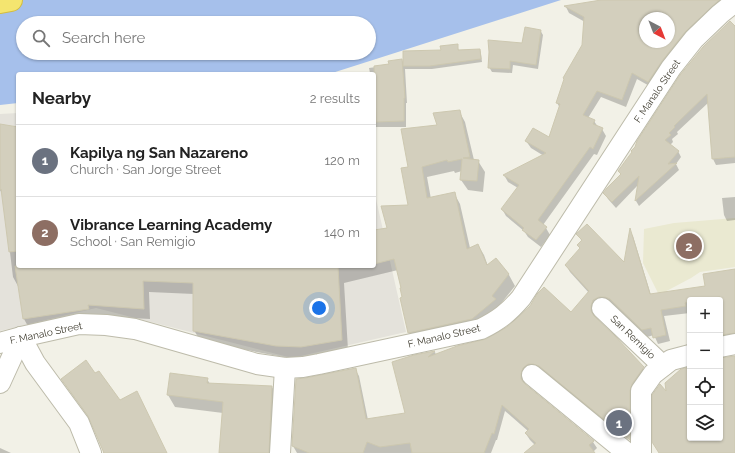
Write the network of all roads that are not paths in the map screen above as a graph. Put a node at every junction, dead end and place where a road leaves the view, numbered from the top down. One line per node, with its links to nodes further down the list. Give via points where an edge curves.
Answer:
1 (11, 0): 2 (highway)
2 (0, 2)
3 (735, 2): 11 (street, F. Manalo Street, via 694,39 671,68 521,298 508,312 480,329 319,364)
4 (602, 308): 10 (street, San Remigio)
5 (21, 337): 6 (street, F. Manalo Street); 11 (street, F. Manalo Street, via 79,324 106,325 135,329 257,364); 13 (street); 14 (street, via 35,363 79,423)
6 (0, 343)
7 (735, 344): 8 (street)
8 (723, 347)
9 (687, 356): 10 (street, via 671,360)
10 (663, 366): 17 (street, via 653,374 641,391)
11 (285, 368): 15 (street)
12 (532, 375): 16 (street)
13 (0, 383)
14 (91, 453)
15 (280, 453)
16 (627, 453)
17 (641, 453)

